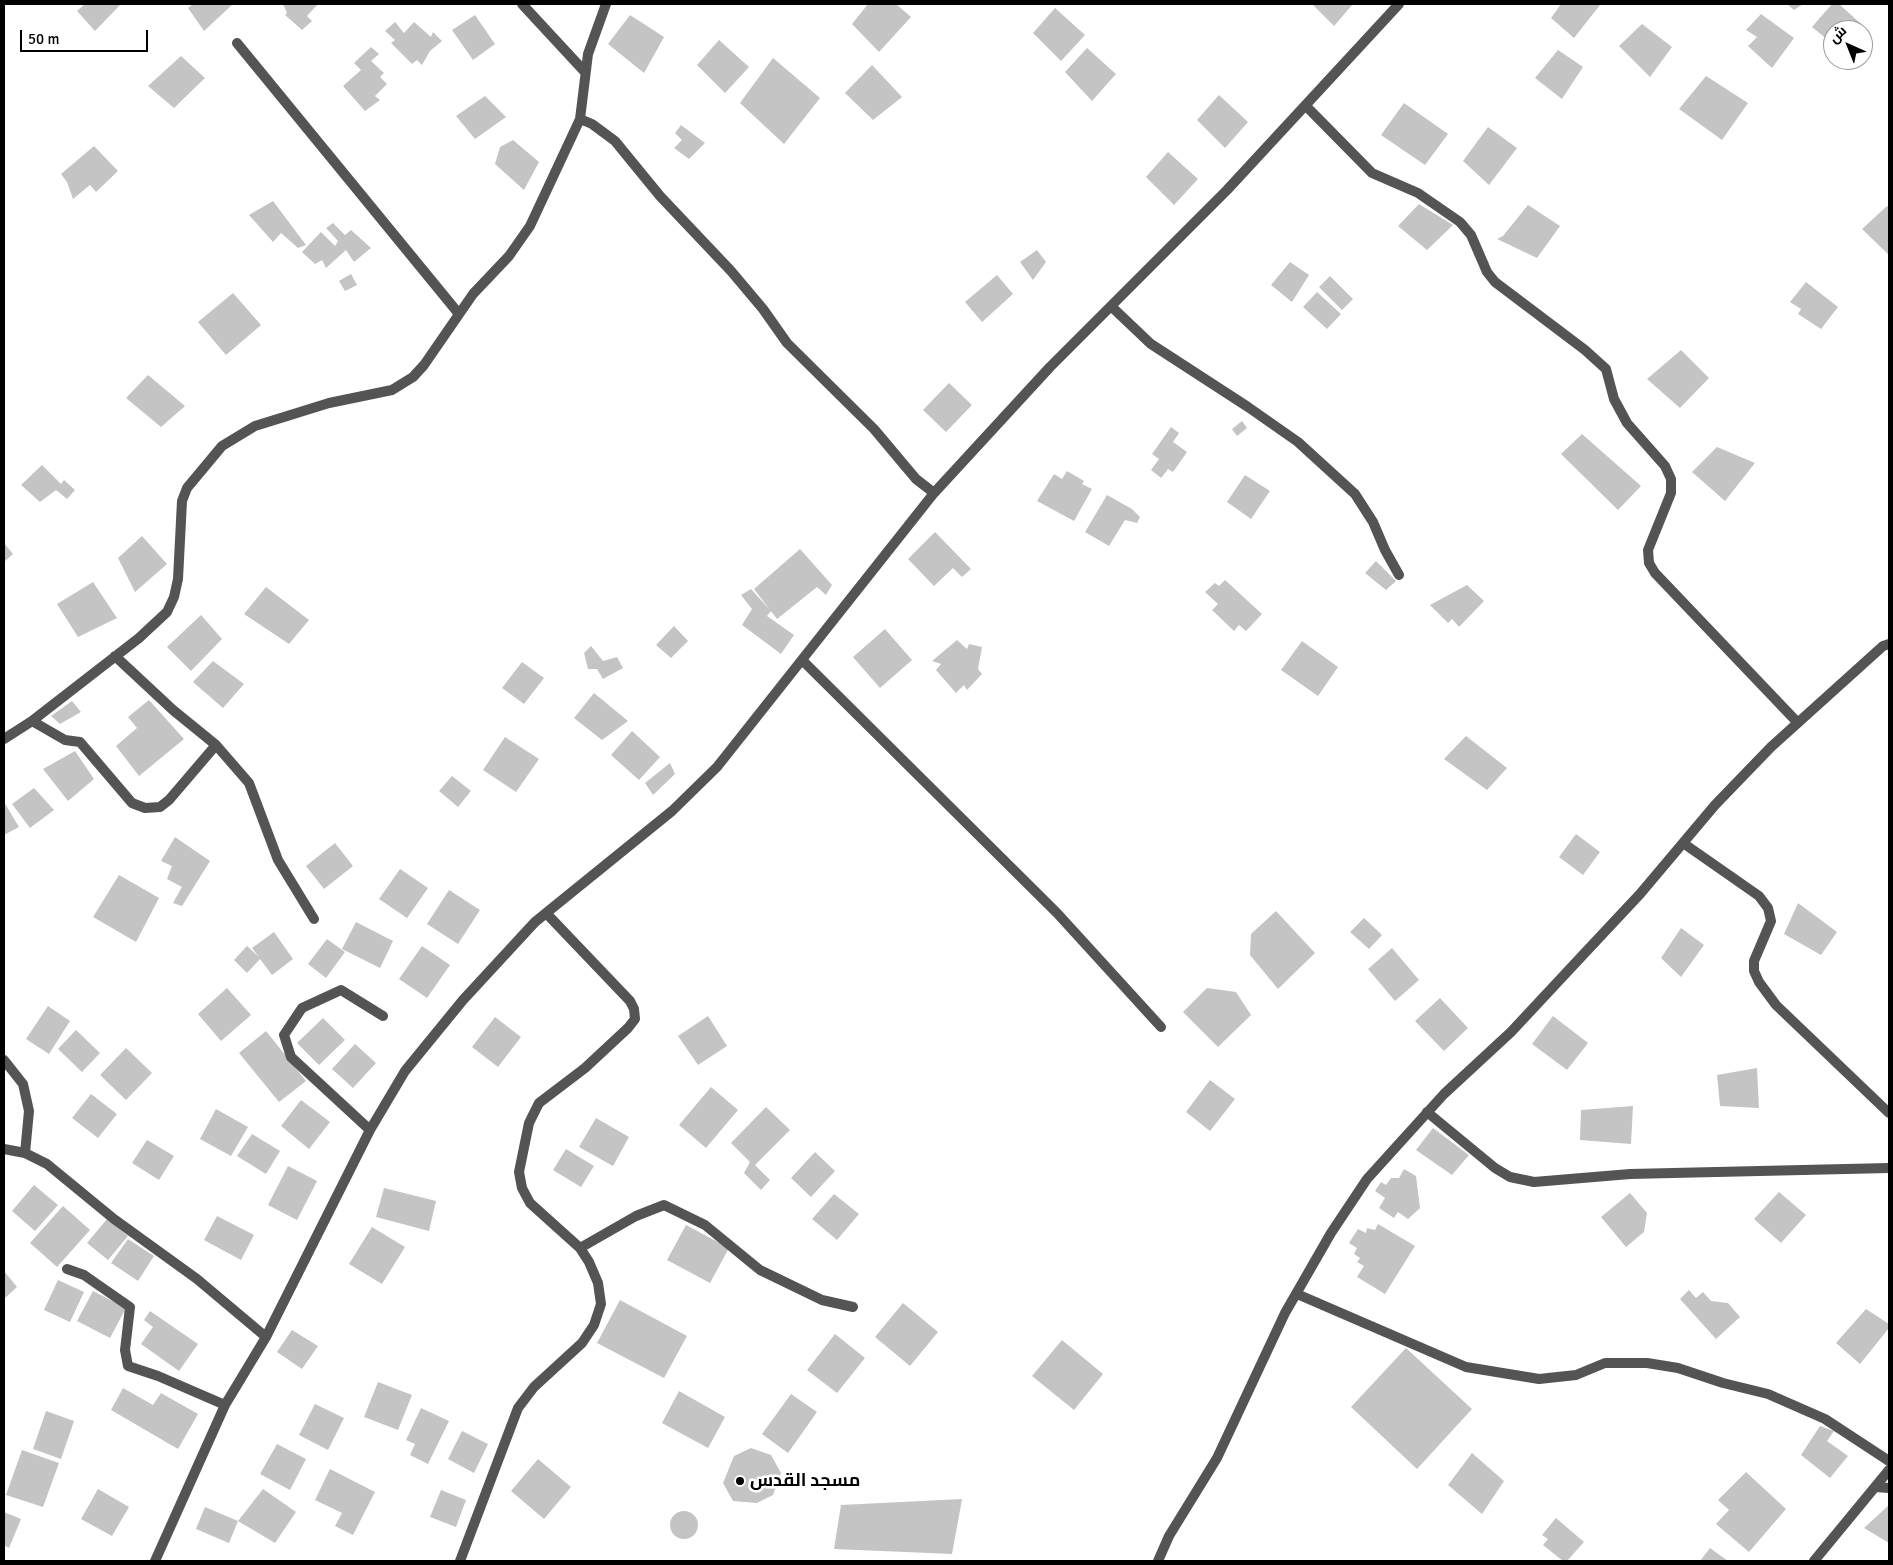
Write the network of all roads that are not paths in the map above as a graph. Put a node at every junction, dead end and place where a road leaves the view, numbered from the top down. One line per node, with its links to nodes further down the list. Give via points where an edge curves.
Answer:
1 (522, 4): 5 (street)
2 (606, 4): 5 (street)
3 (1399, 4): 6 (street)
4 (237, 43): 9 (street)
5 (585, 72): 7 (street)
6 (1306, 106): 8 (street); 16 (street, via 1372,173 1418,193 1460,222 1471,235 1487,272 1495,282 1606,369 1614,399 1627,422 1665,466 1671,479 1671,493 1648,550 1649,563)
7 (580, 119): 9 (street, via 530,226); 10 (street, via 614,141 763,308 787,343 874,429 916,479)
8 (1111, 306): 10 (street); 11 (street, via 1151,344 1298,442 1355,494)
9 (459, 314): 13 (street, via 434,352 402,385 380,394 329,403 255,426 222,446 187,488 182,501 178,579 167,612)
10 (934, 493): 14 (street)
11 (1399, 575)
12 (1889, 644): 16 (street)
13 (115, 656): 15 (street); 18 (street)
14 (802, 660): 20 (street, via 711,773 672,811); 23 (street, via 1057,913)
15 (32, 721): 17 (street); 18 (street, via 65,740 80,742 132,803 145,808 160,807 169,800)
16 (1798, 723): 19 (street, via 1715,805)
17 (4, 739)
18 (216, 745): 21 (street, via 249,783 278,860)
19 (1683, 843): 25 (street, via 1640,894 1511,1032); 26 (street, via 1759,896 1768,908 1771,921 1754,961 1754,972 1759,982 1776,1005)
20 (546, 913): 27 (street, via 462,1000 405,1071); 31 (street, via 634,1009 635,1020 628,1028 585,1068 539,1103 529,1124 519,1172 522,1188 530,1202)
21 (314, 918)
22 (383, 1016): 27 (street, via 341,990 302,1008 284,1035 291,1057)
23 (1161, 1026)
24 (4, 1060): 29 (street, via 23,1084 29,1111)
25 (1427, 1112): 30 (street, via 1495,1168 1510,1177 1534,1182 1630,1174); 33 (street, via 1367,1179 1331,1232)
26 (1889, 1113)
27 (370, 1130): 35 (street)
28 (4, 1149): 29 (street)
29 (25, 1153): 35 (street, via 47,1164)
30 (1889, 1168)
31 (580, 1248): 34 (street, via 636,1216 664,1205 705,1225 760,1270 822,1300); 42 (street, via 589,1262 600,1297 594,1325 582,1343 524,1397)
32 (67, 1269): 36 (street, via 84,1275 130,1307 125,1350 128,1366)
33 (1297, 1294): 37 (street, via 1466,1367 1539,1379 1576,1375 1606,1363 1678,1368 1768,1394 1825,1419); 43 (street, via 1217,1458 1173,1529)
34 (853, 1307)
35 (266, 1337): 36 (street)
36 (225, 1405): 41 (street)
37 (1889, 1461)
38 (1889, 1470): 39 (street)
39 (1875, 1487): 40 (street); 44 (street)
40 (1889, 1488)
41 (155, 1561)
42 (460, 1561)
43 (1158, 1561)
44 (1814, 1561)

